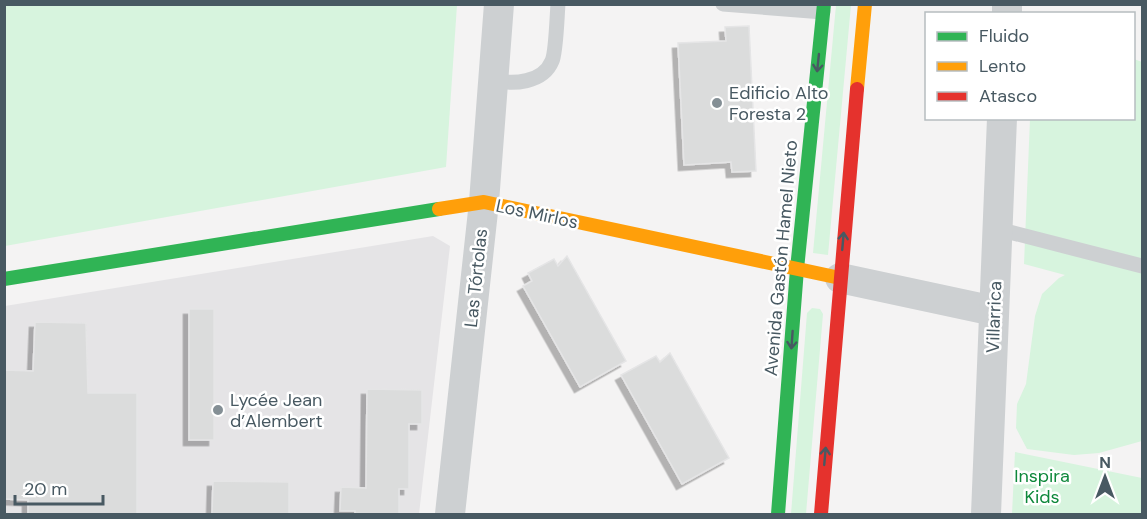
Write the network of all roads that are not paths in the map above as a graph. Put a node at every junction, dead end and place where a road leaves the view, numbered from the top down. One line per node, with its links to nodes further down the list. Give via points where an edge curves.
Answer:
1 (499, 4): 6 (street, Las Tórtolas)
2 (558, 4): 6 (lane, via 552,62 543,72 519,83)
3 (723, 4): 5 (lane)
4 (865, 4): 12 (main road, one-way to 4)
5 (823, 8): 11 (main road, Avenida Gastón Hamel Nieto, one-way to 11)
6 (493, 80): 8 (street, Las Tórtolas)
7 (1002, 120): 9 (street, Villarrica)
8 (484, 202): 11 (main road, Los Mirlos); 13 (main road, Los Mirlos); 15 (street, Las Tórtolas)
9 (998, 229): 10 (lane); 14 (street, Villarrica)
10 (1143, 266)
11 (797, 269): 12 (main road, Los Mirlos); 16 (main road, Avenida Gastón Hamel Nieto, one-way to 16)
12 (840, 278): 14 (street, Los Mirlos); 17 (main road, one-way to 12)
13 (4, 279)
14 (994, 310): 18 (street, Villarrica)
15 (450, 514)
16 (778, 514)
17 (821, 514)
18 (986, 514)

